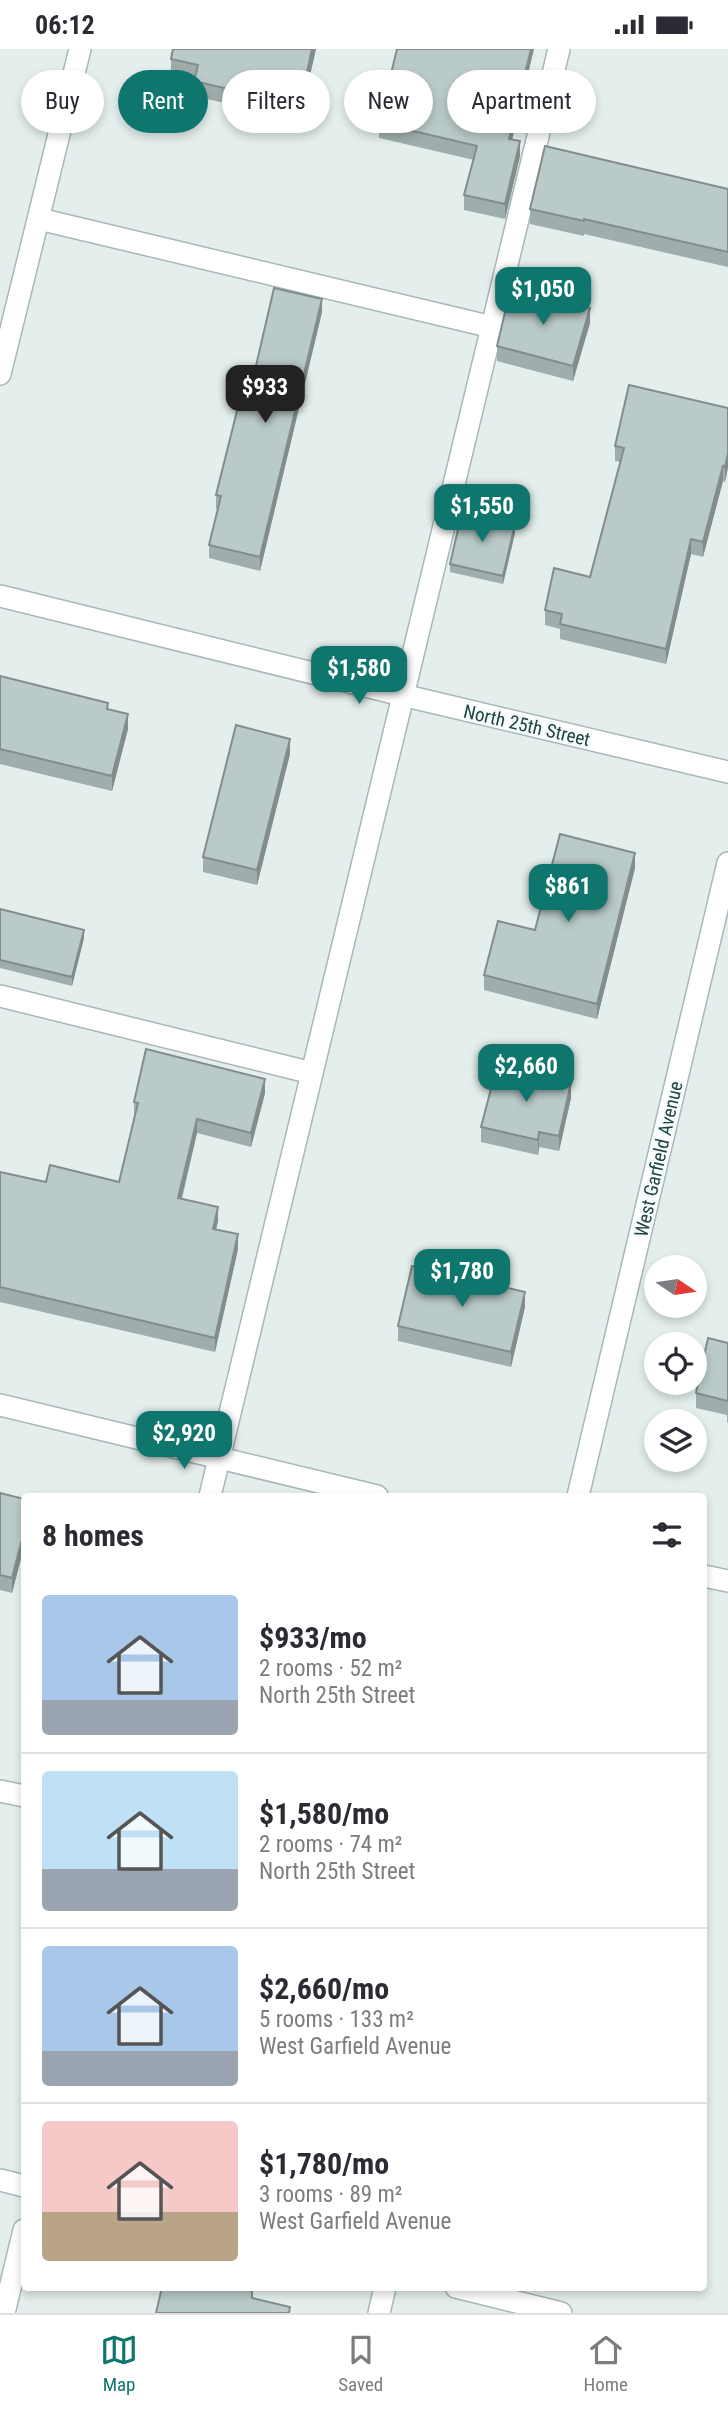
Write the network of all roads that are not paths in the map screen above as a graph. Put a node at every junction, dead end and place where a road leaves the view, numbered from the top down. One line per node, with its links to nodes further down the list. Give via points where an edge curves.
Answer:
1 (80, 49): 3 (street)
2 (559, 49): 4 (street)
3 (39, 219): 4 (street); 5 (street)
4 (492, 327): 7 (street)
5 (0, 374)
6 (0, 596): 7 (street, North 25th Street)
7 (402, 695): 8 (street, North 25th Street); 11 (street)
8 (728, 772)
9 (728, 863): 16 (street, West Garfield Avenue)
10 (0, 996): 11 (street)
11 (312, 1073): 13 (street)
12 (0, 1405): 13 (street)
13 (219, 1458): 14 (street); 15 (street)
14 (211, 1493)
15 (365, 1493)
16 (579, 1493)
17 (707, 1577): 18 (street)
18 (728, 1581)
19 (0, 1791): 20 (street)
20 (21, 1796)
21 (0, 2180): 22 (street)
22 (21, 2185)
23 (21, 2242): 26 (street)
24 (384, 2291): 27 (street)
25 (472, 2291): 28 (street)
26 (4, 2313)
27 (379, 2313)
28 (561, 2313)

